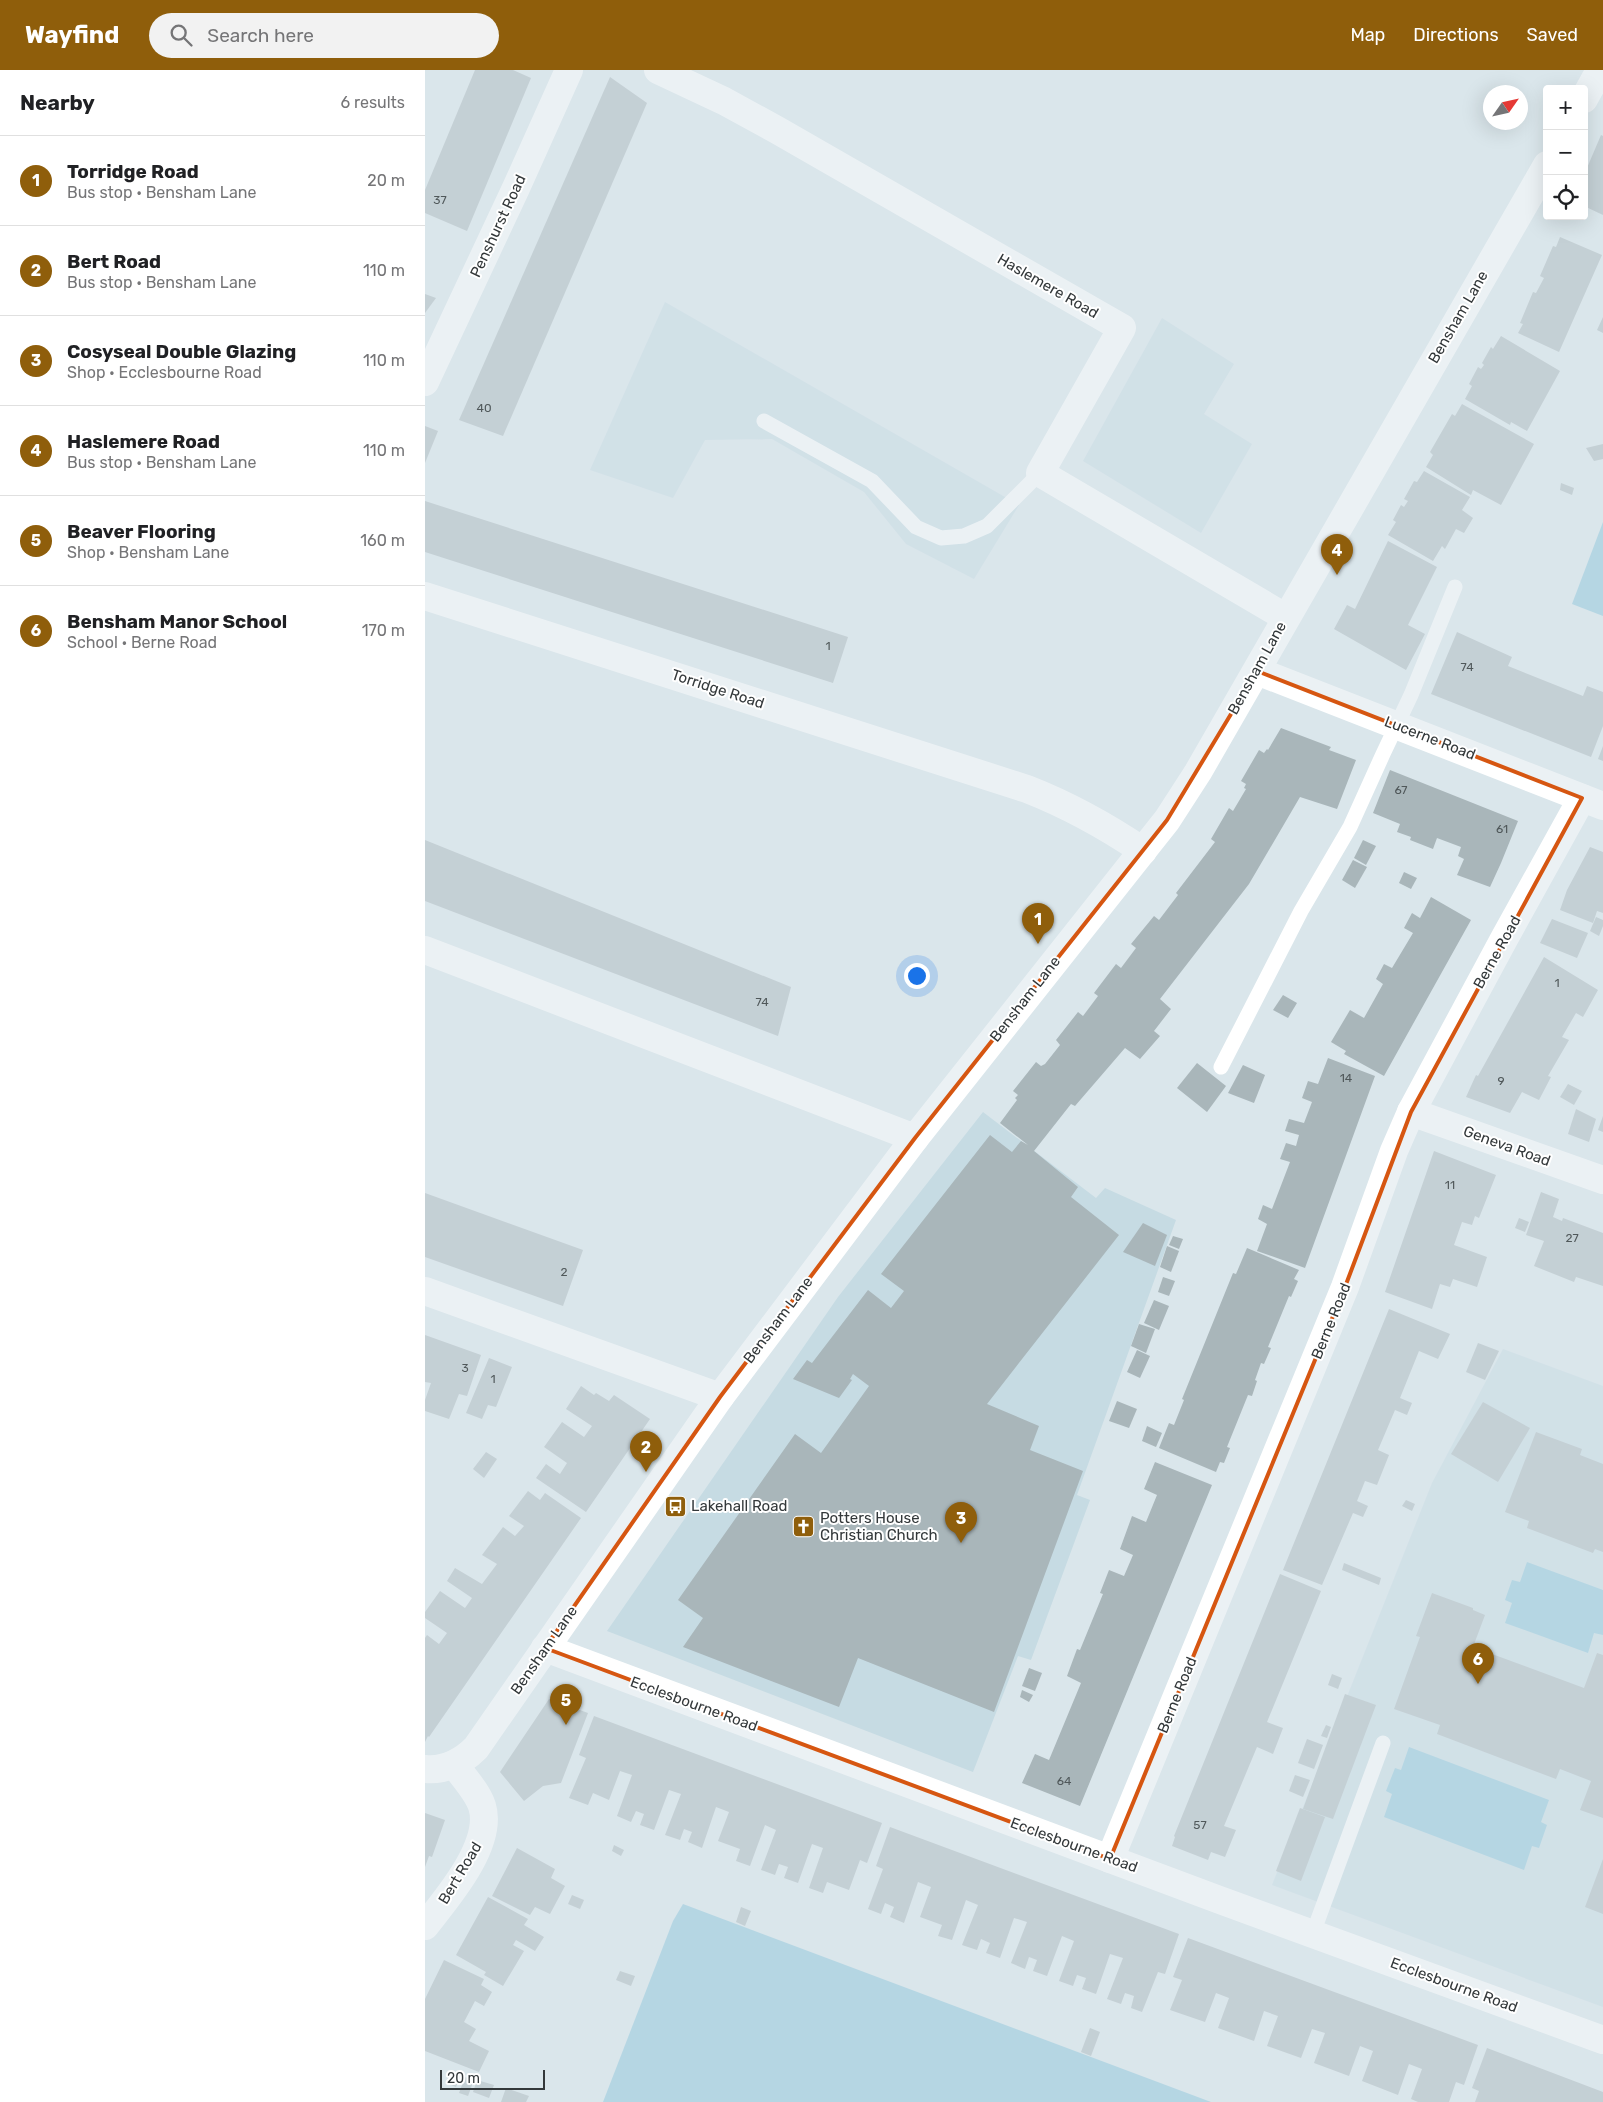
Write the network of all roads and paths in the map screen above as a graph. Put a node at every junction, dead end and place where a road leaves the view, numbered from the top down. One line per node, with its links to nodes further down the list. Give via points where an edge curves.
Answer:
1 (569, 70): 6 (street, Penshurst Road)
2 (658, 70): 8 (street, Haslemere Road, via 777,130 1121,328)
3 (1600, 70): 4 (street)
4 (1588, 92)
5 (1543, 171): 11 (street, Bensham Lane)
6 (425, 382)
7 (764, 421): 8 (lane, via 872,481 916,527 941,538 964,536 987,526)
8 (1040, 473): 11 (street)
9 (1455, 587): 13 (lane, via 1411,696)
10 (425, 596): 15 (street, Torridge Road, via 1027,790 1081,813)
11 (1285, 618): 12 (street, Bensham Lane)
12 (1257, 671): 13 (street, Lucerne Road); 15 (street, Bensham Lane, via 1198,772)
13 (1396, 724): 14 (street, Lucerne Road); 17 (lane, via 1350,827 1301,911)
14 (1593, 802): 18 (street, Berne Road, via 1499,947)
15 (1143, 851): 19 (street, Bensham Lane)
16 (425, 950): 19 (street)
17 (1221, 1068)
18 (1411, 1112): 20 (street, Geneva Road); 27 (street, Berne Road, via 1345,1287)
19 (915, 1138): 22 (street, Bensham Lane)
20 (1603, 1180)
21 (425, 1291): 22 (street)
22 (720, 1397): 23 (street, Bensham Lane)
23 (545, 1648): 25 (street, Bensham Lane, via 483,1738 468,1755); 27 (street, Ecclesbourne Road)
24 (1383, 1743): 29 (lane)
25 (454, 1764): 26 (street, Bensham Lane, via 441,1769); 28 (street, Bert Road, via 482,1806 483,1833 456,1886)
26 (425, 1769)
27 (1110, 1858): 29 (street, Ecclesbourne Road)
28 (425, 1926)
29 (1313, 1933): 30 (street, Ecclesbourne Road)
30 (1603, 2040)

